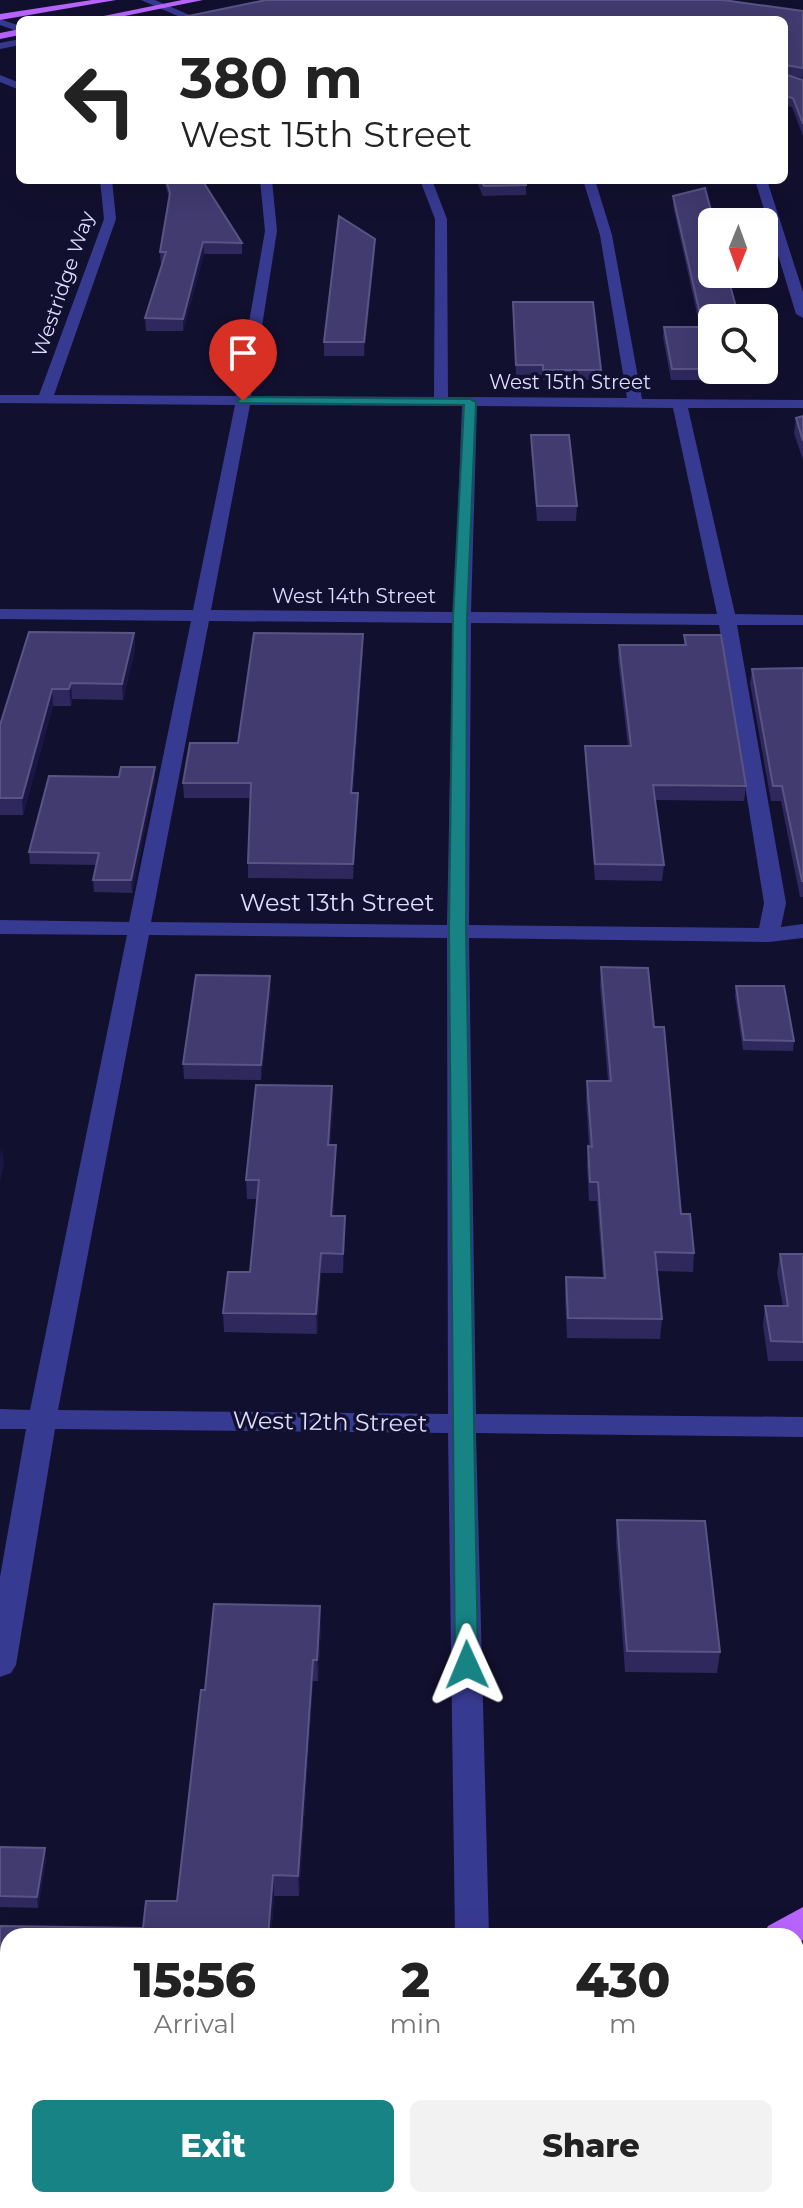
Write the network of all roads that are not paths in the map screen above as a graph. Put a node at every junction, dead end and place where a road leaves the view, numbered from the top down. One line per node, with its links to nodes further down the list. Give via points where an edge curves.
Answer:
1 (111, 0): 6 (main road)
2 (146, 0): 4 (street)
3 (198, 0): 4 (main road)
4 (161, 6): 5 (street); 7 (main road)
5 (181, 14): 8 (street); 9 (street)
6 (22, 16)
7 (108, 16)
8 (169, 16)
9 (186, 16)
10 (106, 184): 19 (street, Westridge Way, via 110,219)
11 (266, 184): 20 (street, via 271,231)
12 (428, 184): 21 (street, via 441,219)
13 (590, 184): 23 (street, via 606,235)
14 (762, 184): 15 (street)
15 (785, 253): 16 (street); 17 (street)
16 (803, 253)
17 (803, 314)
18 (3, 400): 19 (street, West 15th Street); 26 (street)
19 (45, 400): 20 (street, West 15th Street)
20 (243, 401): 21 (street, West 15th Street); 28 (street)
21 (441, 402): 22 (street, West 15th Street)
22 (470, 402): 23 (street, West 15th Street); 29 (street)
23 (635, 403): 24 (street, West 15th Street)
24 (679, 403): 25 (street, West 15th Street); 30 (street)
25 (803, 404)
26 (0, 418)
27 (0, 614): 28 (street, West 14th Street)
28 (200, 617): 29 (street, West 14th Street); 33 (street)
29 (460, 618): 30 (street, West 14th Street); 34 (street)
30 (727, 620): 31 (street, West 14th Street); 36 (street, via 775,903)
31 (803, 620)
32 (0, 927): 33 (street, West 13th Street)
33 (140, 929): 34 (street, West 13th Street); 39 (street)
34 (458, 929): 36 (street, West 13th Street); 40 (street)
35 (803, 931): 36 (street, West 13th Street)
36 (769, 935): 37 (street, West 13th Street)
37 (803, 947)
38 (0, 1419): 39 (street, West 12th Street)
39 (42, 1420): 40 (street, West 12th Street); 42 (street)
40 (462, 1423): 41 (street, West 12th Street); 43 (street)
41 (803, 1427)
42 (0, 1665)
43 (472, 1928)

